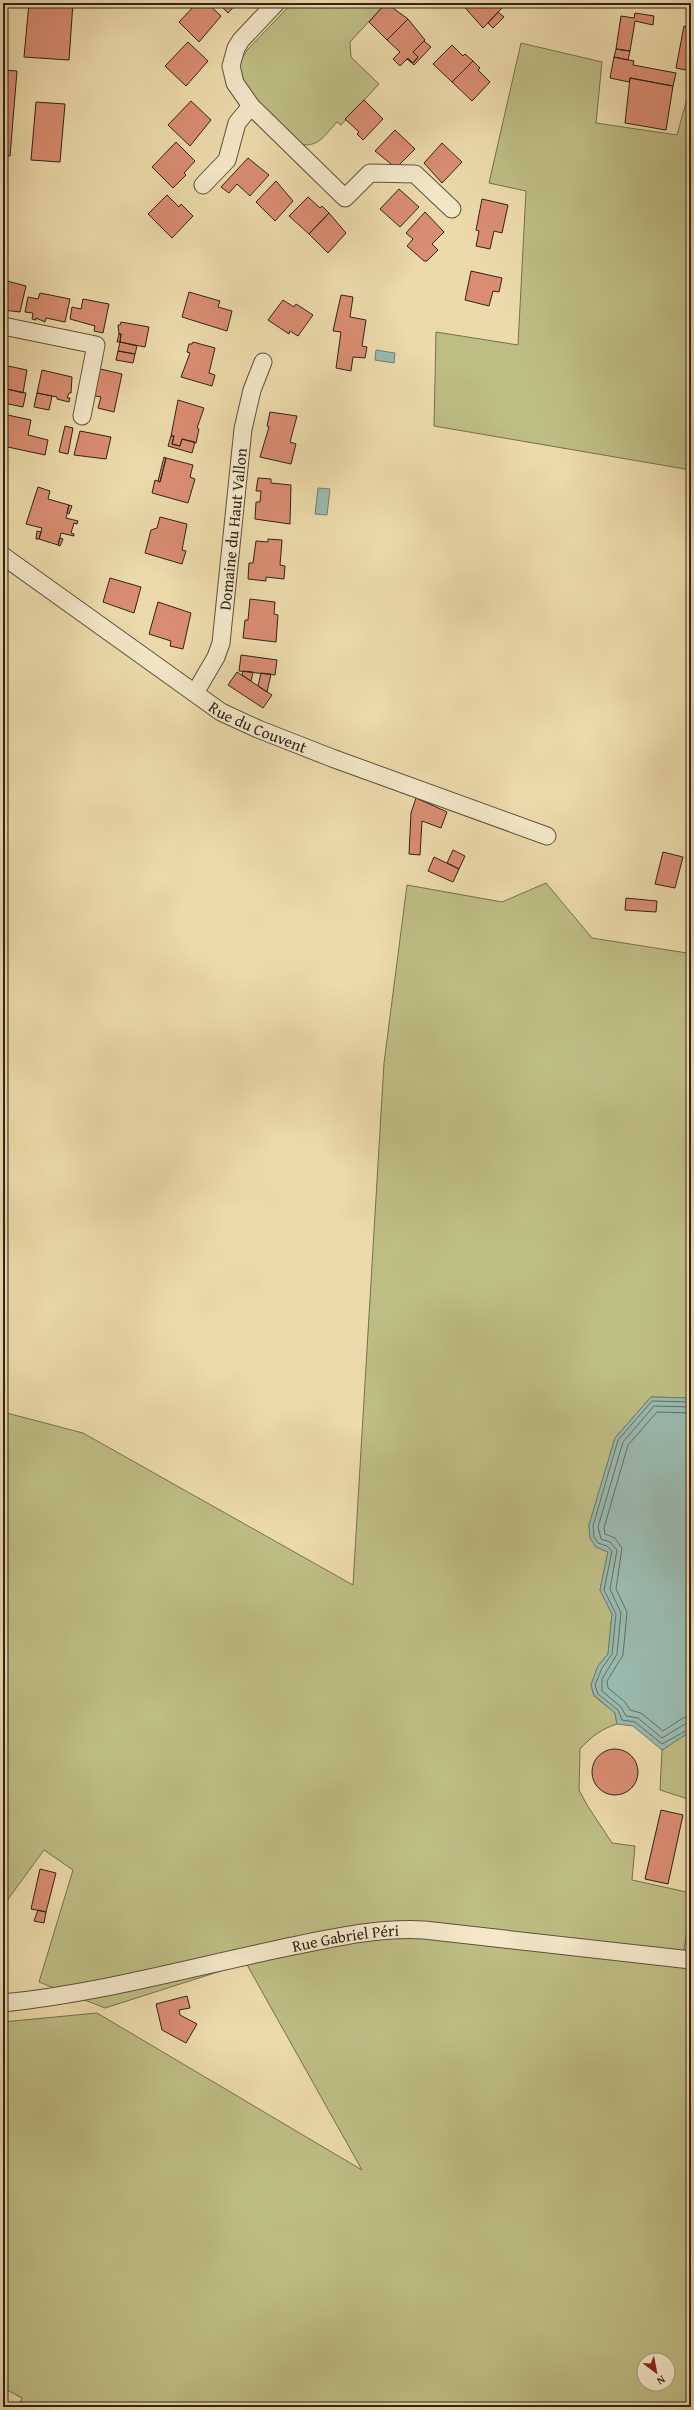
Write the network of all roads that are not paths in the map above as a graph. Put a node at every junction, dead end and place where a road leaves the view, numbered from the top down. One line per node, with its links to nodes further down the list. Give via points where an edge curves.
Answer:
1 (276, 3): 2 (street, via 241,40 233,57 235,83)
2 (251, 106): 3 (street, via 237,124 227,160); 4 (street, via 345,198 370,173 415,174)
3 (203, 185)
4 (452, 209)
5 (3, 326): 7 (street, via 96,345)
6 (263, 362): 9 (street, Domaine du Haut Vallon, via 248,405 243,430 222,638 216,657)
7 (82, 416)
8 (3, 556): 9 (street, Rue du Couvent)
9 (195, 693): 10 (street, Rue du Couvent, via 221,712 258,729)
10 (547, 836)
11 (691, 1960): 12 (street, Rue Gabriel Péri, via 424,1930 393,1929 306,1944 70,1994)
12 (3, 2003)

